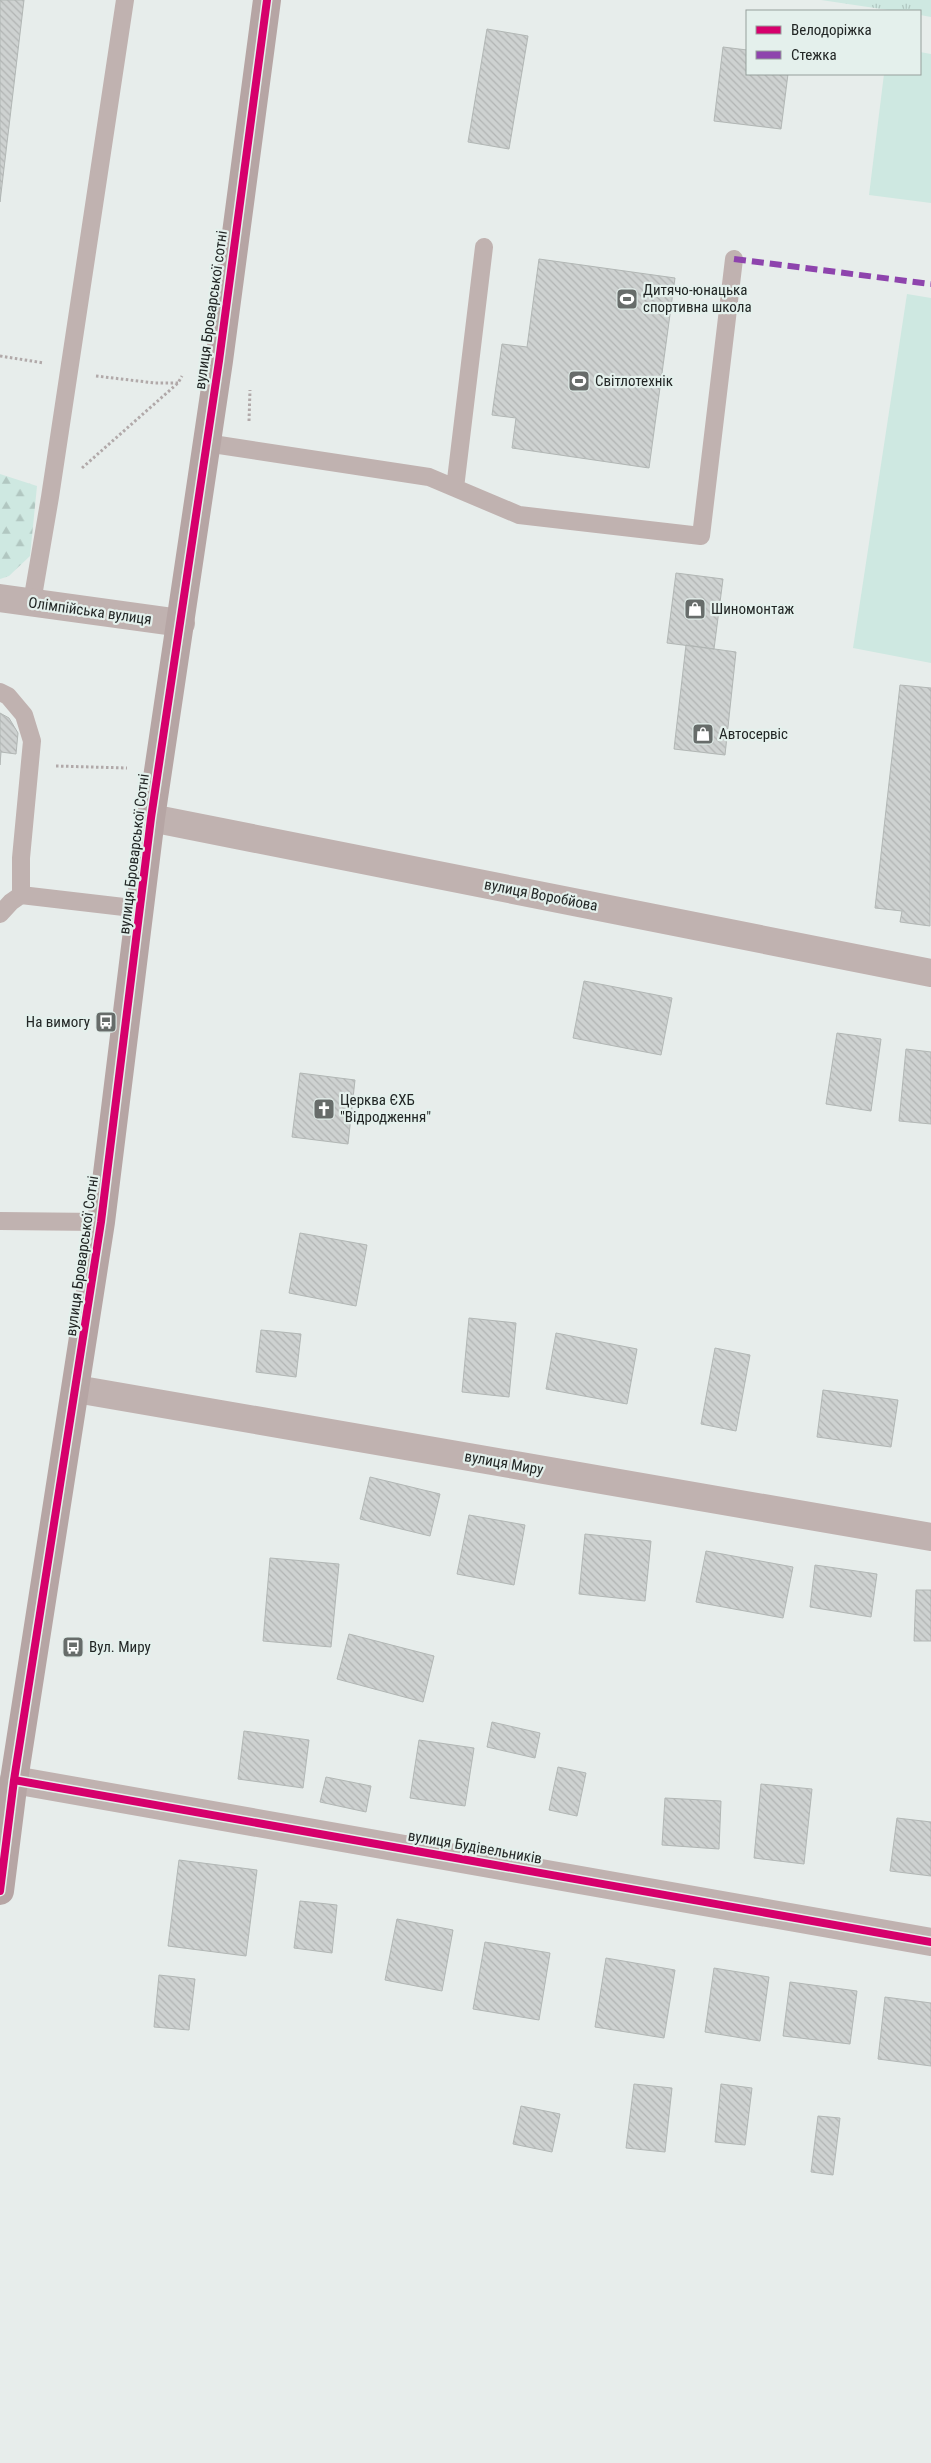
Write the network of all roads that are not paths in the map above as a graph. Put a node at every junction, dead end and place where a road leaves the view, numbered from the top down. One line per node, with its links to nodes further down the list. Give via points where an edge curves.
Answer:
1 (125, 0): 8 (lane)
2 (267, 0): 5 (street, вулиця Броварської сотні)
3 (484, 247): 6 (lane)
4 (734, 258): 6 (lane, via 701,536 519,514)
5 (206, 443): 6 (lane, via 429,477); 9 (street, вулиця Броварської сотні)
6 (455, 488)
7 (0, 598): 8 (street, Олімпійська вулиця)
8 (32, 602): 9 (street, Олімпійська вулиця)
9 (181, 623): 11 (street, вулиця Броварської Сотні)
10 (0, 692): 12 (lane, via 8,696 24,715 32,741 21,858)
11 (151, 818): 13 (street, вулиця Броварської Сотні); 15 (street, вулиця Воробйова)
12 (21, 895): 13 (lane); 14 (lane)
13 (141, 908): 17 (street, вулиця Броварської Сотні)
14 (0, 914)
15 (931, 973)
16 (0, 1221): 17 (lane)
17 (101, 1222): 18 (street, вулиця Броварської Сотні)
18 (76, 1389): 19 (street, вулиця Миру); 20 (street, вулиця Броварської Сотні)
19 (931, 1537)
20 (14, 1780): 21 (street, вулиця Броварської Сотні); 22 (street, вулиця Будівельників)
21 (0, 1890)
22 (931, 1942)

